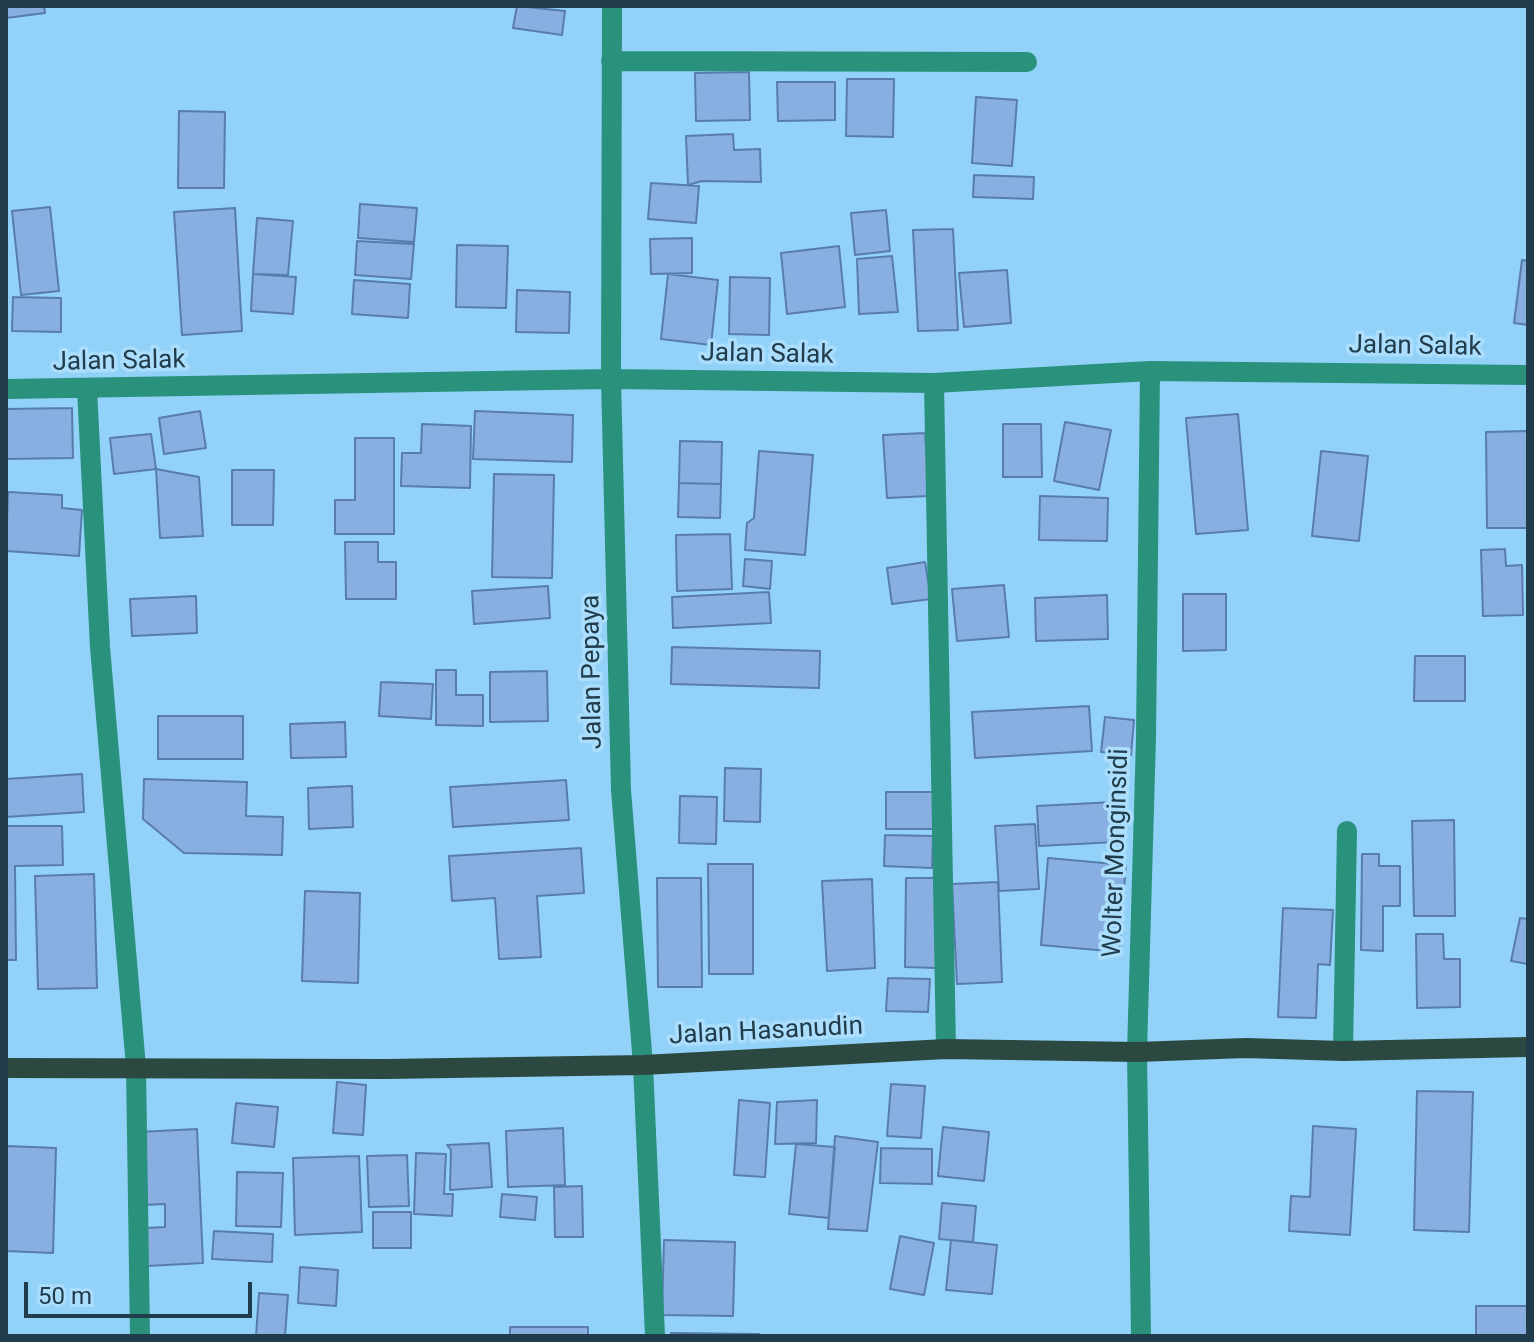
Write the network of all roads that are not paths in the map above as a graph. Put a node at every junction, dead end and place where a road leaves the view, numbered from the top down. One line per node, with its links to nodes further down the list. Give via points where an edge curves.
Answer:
1 (612, 6): 2 (street, Jalan Pepaya)
2 (611, 61): 3 (street); 6 (street, Jalan Pepaya)
3 (1027, 62)
4 (1150, 371): 5 (street, Jalan Salak); 7 (street, Jalan Salak); 14 (street, Wolter Monginsidi)
5 (1528, 375)
6 (611, 379): 7 (street, Jalan Salak); 9 (street, Jalan Salak); 15 (street, Jalan Pepaya, via 621,790)
7 (934, 383): 12 (street)
8 (6, 389): 9 (street, Jalan Salak)
9 (87, 389): 16 (street, via 100,647)
10 (1347, 831): 13 (street)
11 (1528, 1047): 13 (main road, Jalan Hasanudin)
12 (946, 1049): 14 (main road, Jalan Hasanudin); 15 (main road, Jalan Hasanudin)
13 (1343, 1051): 14 (main road, Jalan Hasanudin)
14 (1137, 1052): 20 (street, Wolter Monginsidi)
15 (643, 1065): 16 (main road, Jalan Hasanudin); 19 (street, Jalan Pepaya)
16 (136, 1067): 17 (main road, Jalan Hasanudin); 18 (street)
17 (6, 1068)
18 (140, 1336)
19 (655, 1336)
20 (1141, 1336)

